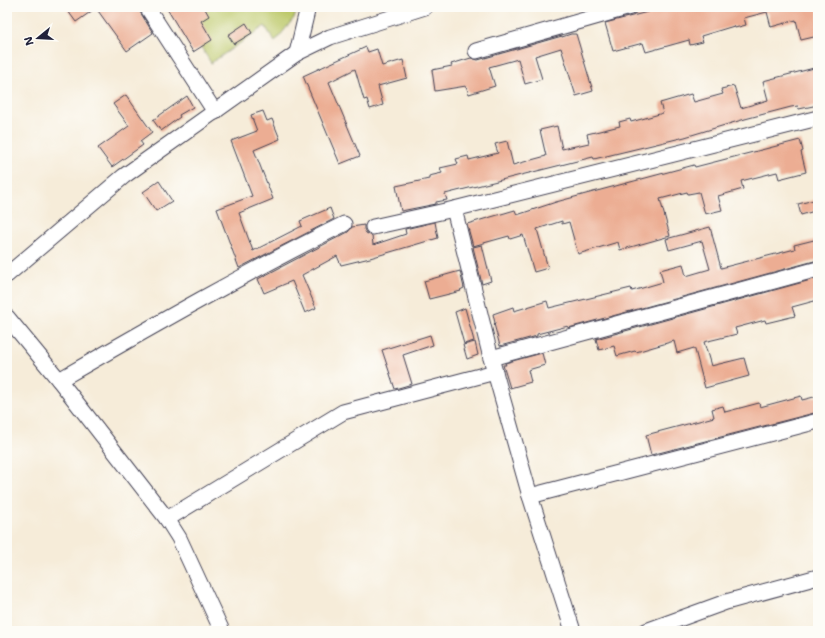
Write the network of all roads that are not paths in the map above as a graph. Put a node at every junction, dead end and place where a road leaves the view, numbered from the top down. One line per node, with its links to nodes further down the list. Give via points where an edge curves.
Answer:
1 (147, 7): 7 (street)
2 (308, 7): 6 (street)
3 (425, 7): 6 (street, via 330,37)
4 (630, 7): 5 (street)
5 (476, 51)
6 (297, 53): 7 (street)
7 (215, 112): 13 (street, via 124,176)
8 (818, 118): 9 (street)
9 (454, 209): 11 (street); 15 (street)
10 (344, 224): 16 (street, via 287,252)
11 (372, 227)
12 (818, 269): 15 (street)
13 (7, 275)
14 (9, 323): 16 (street)
15 (493, 365): 18 (street); 19 (street, via 343,412)
16 (59, 380): 19 (street)
17 (818, 421): 18 (street)
18 (530, 496): 22 (street)
19 (167, 519): 21 (street, via 179,538)
20 (818, 577): 23 (street, via 726,602)
21 (222, 631)
22 (573, 631)
23 (646, 631)

